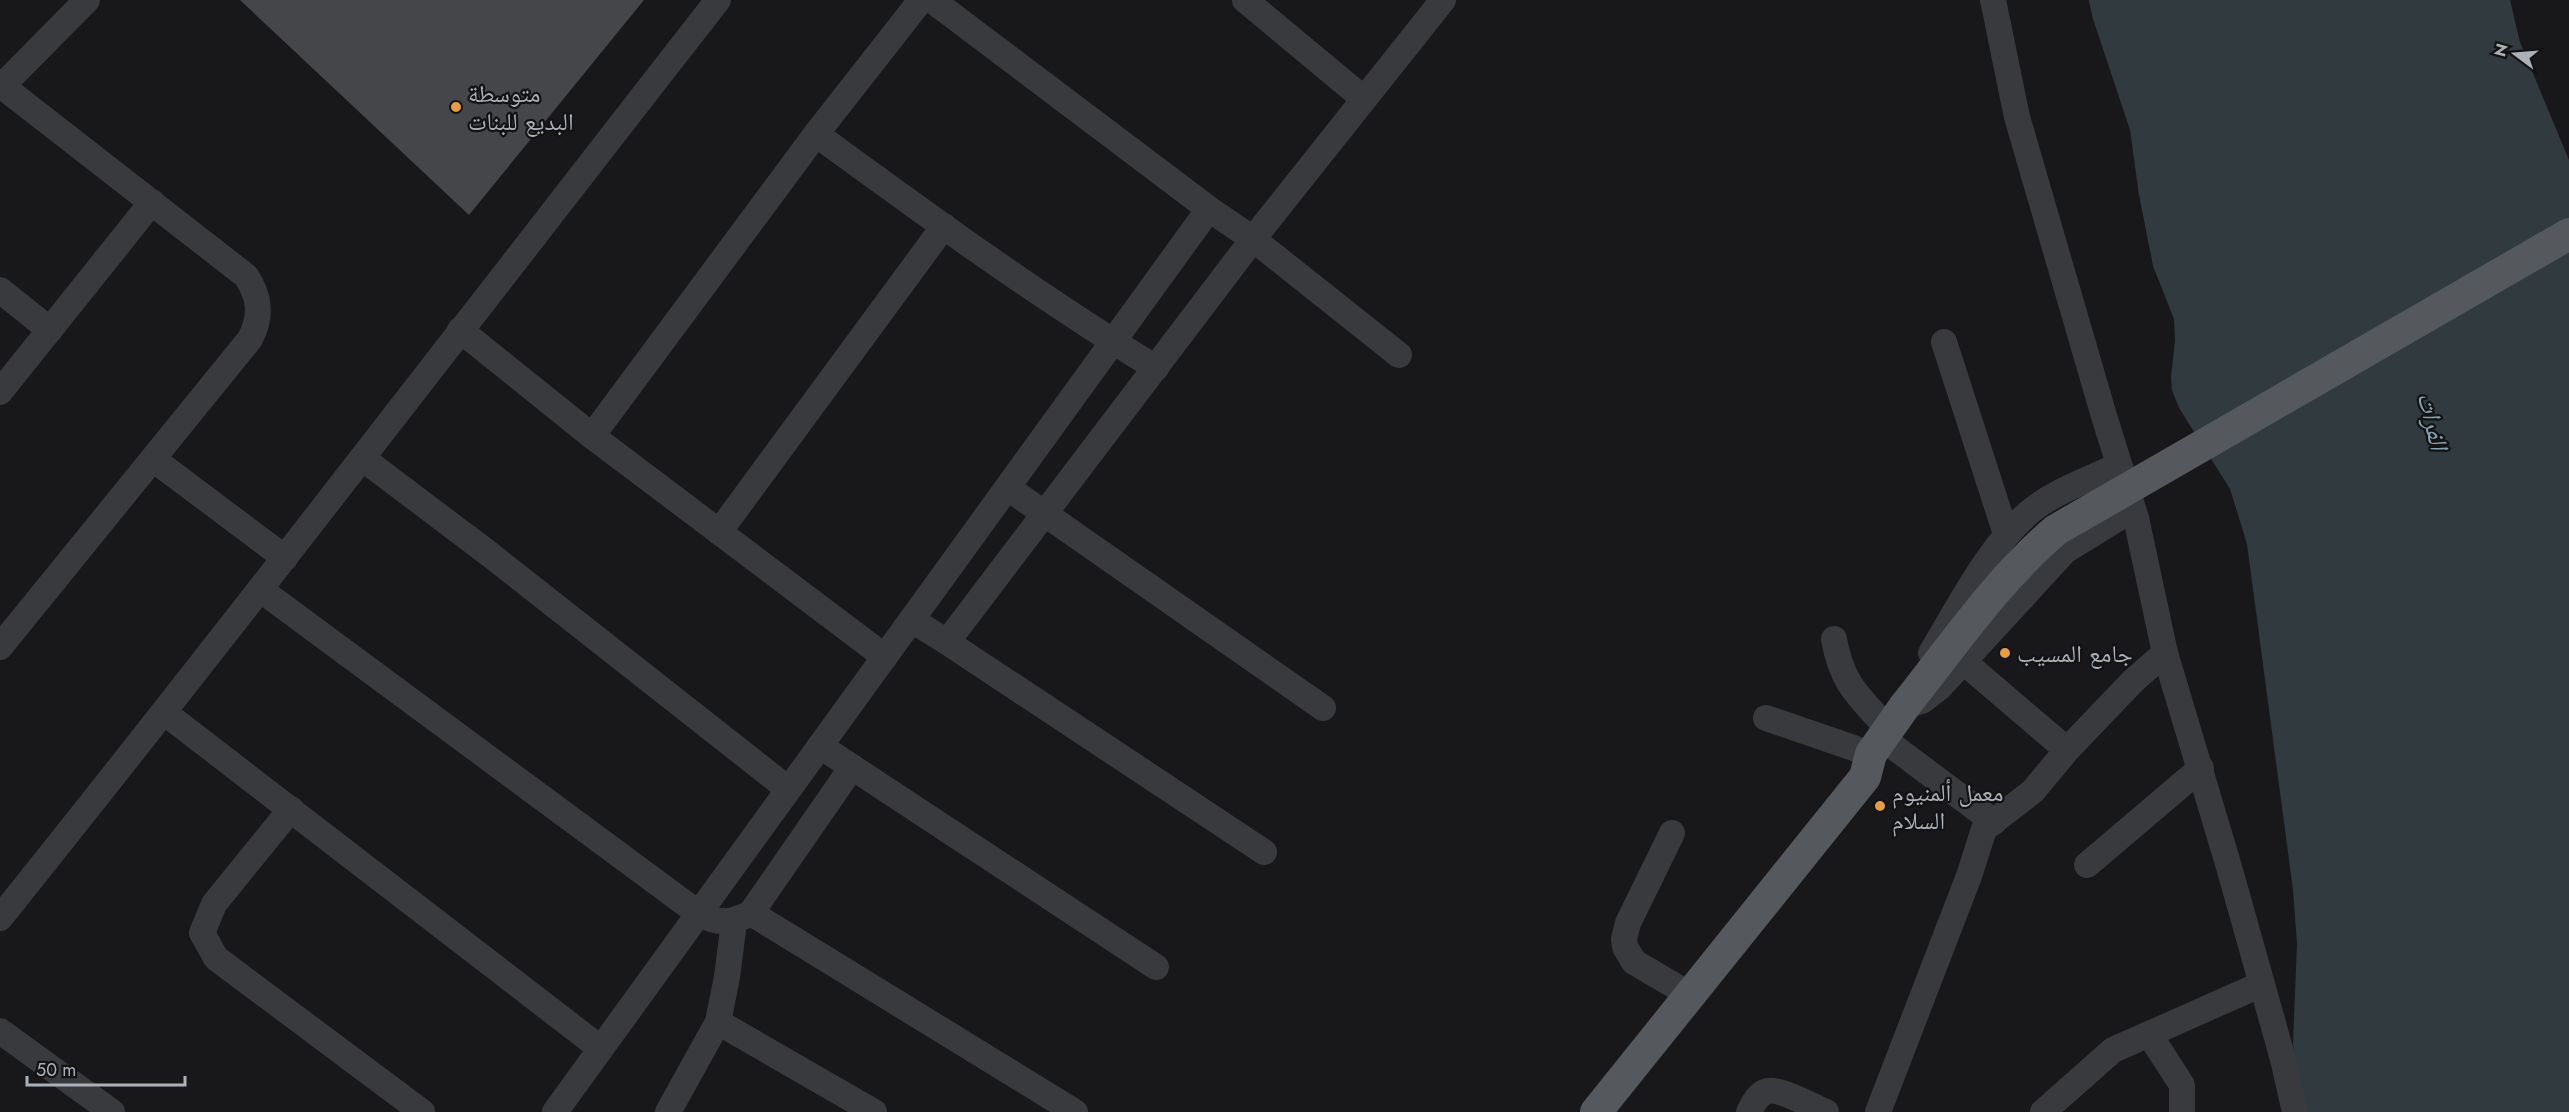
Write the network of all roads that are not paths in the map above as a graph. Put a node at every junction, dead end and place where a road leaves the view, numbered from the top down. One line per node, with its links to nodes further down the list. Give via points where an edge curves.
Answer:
1 (87, 0): 8 (street)
2 (718, 0): 18 (street)
3 (921, 0): 10 (street)
4 (932, 0): 12 (street)
5 (1245, 0): 9 (street)
6 (1443, 0): 9 (street)
7 (1993, 0): 27 (street, via 2017,117)
8 (1, 87): 11 (street)
9 (1364, 99): 15 (street)
10 (816, 134): 13 (street); 24 (street)
11 (152, 202): 17 (street); 26 (street, via 246,276 258,300 259,313 250,339)
12 (1209, 209): 15 (street); 19 (street)
13 (944, 226): 19 (street); 31 (street)
14 (2569, 234): 45 (main road, bridge, via 2055,530 2005,581)
15 (1253, 239): 21 (street); 22 (street)
16 (0, 290): 17 (street)
17 (50, 330): 23 (street)
18 (459, 330): 24 (street); 25 (street)
19 (1114, 342): 22 (street); 28 (street)
20 (1944, 342): 32 (street)
21 (1399, 355)
22 (1156, 368): 30 (street)
23 (0, 392)
24 (592, 436): 31 (street)
25 (362, 458): 33 (street); 50 (street)
26 (153, 459): 33 (street); 38 (street)
27 (2119, 465): 29 (street); 32 (street, via 2034,508)
28 (1008, 488): 30 (street); 35 (street)
29 (2133, 509): 39 (street); 41 (street, via 2065,551)
30 (1046, 513): 37 (street); 42 (street)
31 (719, 532): 40 (street)
32 (2006, 534): 45 (street)
33 (285, 558): 34 (street)
34 (261, 590): 43 (street); 56 (street)
35 (912, 620): 37 (street); 40 (street)
36 (1834, 639): 45 (street, via 1847,682)
37 (947, 642): 54 (street)
38 (0, 647)
39 (2165, 653): 47 (street); 49 (street)
40 (885, 657): 46 (street)
41 (1965, 662): 45 (street); 47 (street)
42 (1323, 708)
43 (165, 713): 51 (street); 57 (street)
44 (1766, 718): 45 (street)
45 (1886, 732): 52 (street); 61 (main road, via 1844,769); 73 (main road, via 1865,777)
46 (820, 746): 48 (street); 50 (street)
47 (2067, 750): 52 (street, via 2033,791)
48 (852, 767): 58 (street); 59 (street)
49 (2201, 768): 55 (street); 60 (street)
50 (788, 789): 56 (street)
51 (291, 809): 65 (street); 67 (street, via 214,904 202,933 216,958)
52 (1994, 822): 76 (street, via 1984,829 1970,876)
53 (1672, 833): 61 (street, via 1624,939 1634,962)
54 (1264, 852)
55 (2087, 865)
56 (698, 913): 58 (street, via 715,922); 65 (street)
57 (0, 918)
58 (743, 918): 62 (street); 71 (street)
59 (1156, 967)
60 (2262, 984): 64 (street); 79 (street)
61 (1676, 986): 72 (main road)
62 (718, 1022): 69 (street); 70 (street)
63 (0, 1031): 66 (street)
64 (2149, 1034): 77 (street, via 2113,1050); 78 (street, via 2182,1086)
65 (600, 1048): 68 (street)
66 (111, 1112)
67 (422, 1112)
68 (555, 1112)
69 (668, 1112)
70 (874, 1112)
71 (1075, 1112)
72 (1572, 1112)
73 (1596, 1112)
74 (1749, 1112): 75 (street, via 1761,1094 1769,1090)
75 (1826, 1112)
76 (1878, 1112)
77 (2043, 1112)
78 (2182, 1112)
79 (2295, 1112)

